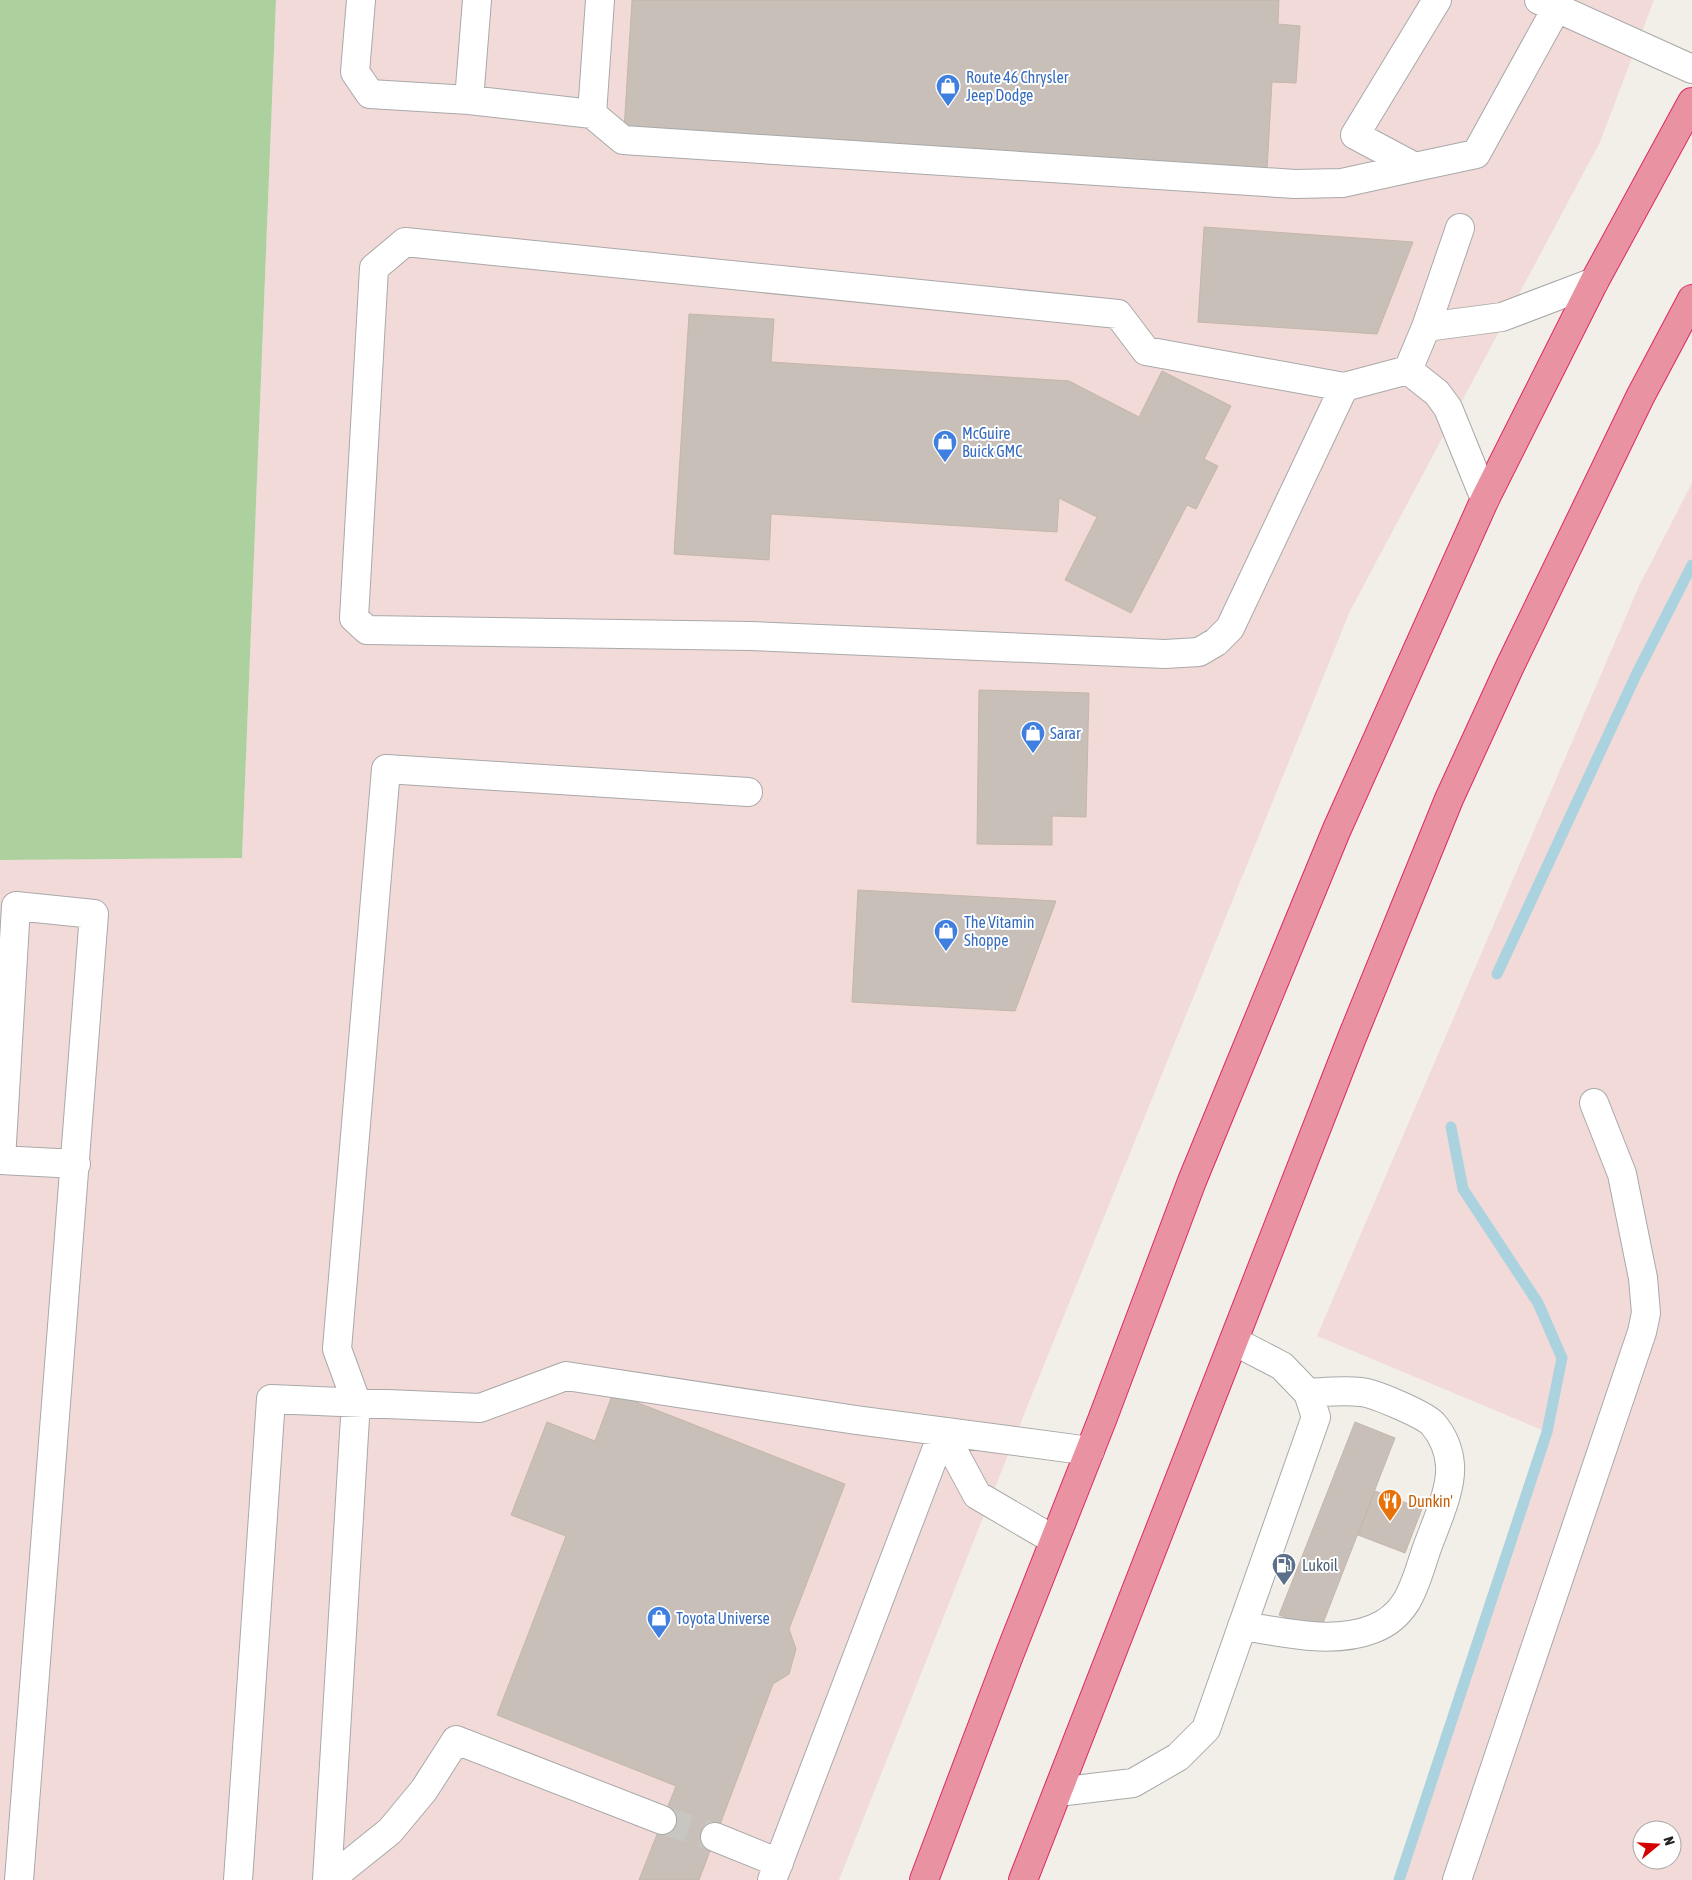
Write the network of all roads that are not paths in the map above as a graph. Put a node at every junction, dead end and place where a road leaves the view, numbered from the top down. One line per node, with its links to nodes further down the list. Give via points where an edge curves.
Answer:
1 (361, 0): 7 (lane, via 355,72 370,94)
2 (477, 0): 7 (lane)
3 (600, 0): 9 (lane)
4 (1437, 0): 10 (lane, via 1355,134)
5 (1547, 4): 6 (lane); 10 (lane, via 1476,154)
6 (1692, 69)
7 (468, 100): 9 (lane)
8 (1692, 102): 12 (highway)
9 (592, 114): 10 (lane, via 623,140 1285,184 1342,183)
10 (1415, 167)
11 (1460, 228): 14 (lane)
12 (1594, 282): 14 (lane, via 1502,317); 17 (highway)
13 (1692, 299): 22 (highway, via 1636,406 1449,799)
14 (1426, 327): 15 (lane)
15 (1408, 370): 16 (lane); 17 (lane, via 1437,393 1448,408)
16 (1344, 387): 16 (lane, via 1230,628 1199,652 1074,651 750,636 367,630 354,618 374,268 405,242 1118,314 1146,350)
17 (1485, 499): 26 (highway, via 1337,829 1192,1181)
18 (748, 792): 24 (lane, via 386,769 336,1349)
19 (1594, 1103): 38 (lane, via 1622,1174 1644,1278 1646,1313 1636,1351)
20 (0, 1160): 21 (lane); 21 (lane, via 16,906 94,914)
21 (76, 1164): 33 (lane)
22 (1234, 1341): 23 (lane, via 1282,1366); 29 (highway)
23 (1308, 1394): 28 (lane, via 1316,1417); 28 (lane, via 1363,1392 1384,1398 1432,1422 1445,1442 1450,1466 1447,1489 1409,1600 1395,1617 1373,1629 1348,1636 1311,1636)
24 (356, 1402): 25 (lane, via 480,1408 566,1376); 34 (lane, via 271,1399); 35 (lane)
25 (943, 1432): 26 (lane); 27 (lane, via 977,1494); 32 (lane)
26 (1090, 1451): 27 (highway)
27 (1054, 1540): 36 (highway)
28 (1242, 1626): 29 (lane, via 1206,1729 1178,1757 1134,1783)
29 (1058, 1792): 37 (highway)
30 (662, 1820): 35 (lane, via 456,1740 424,1790 390,1831)
31 (715, 1837): 32 (lane)
32 (776, 1872)
33 (18, 1880)
34 (238, 1880)
35 (328, 1880)
36 (924, 1880)
37 (1023, 1880)
38 (1457, 1880)

